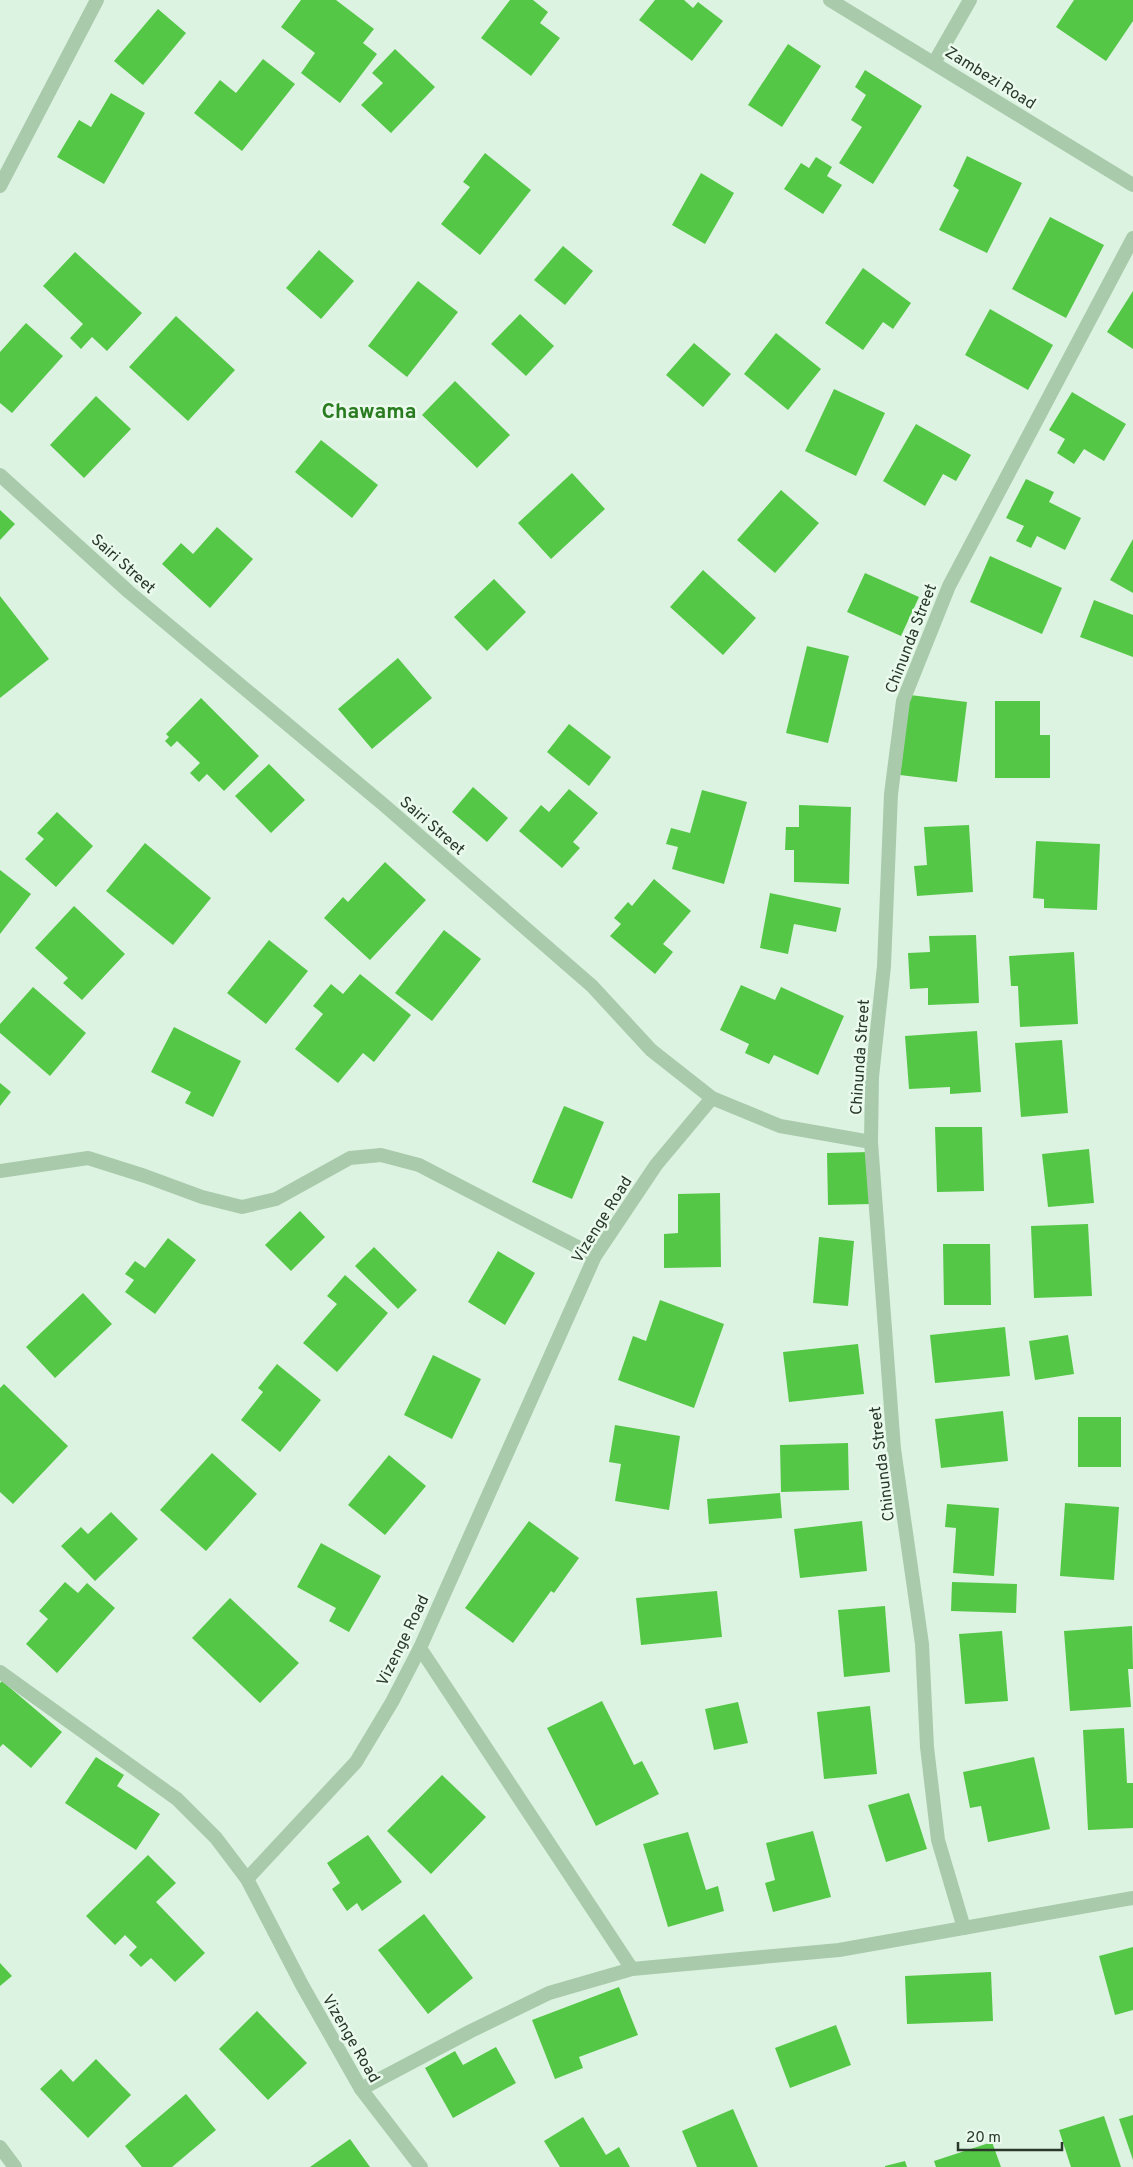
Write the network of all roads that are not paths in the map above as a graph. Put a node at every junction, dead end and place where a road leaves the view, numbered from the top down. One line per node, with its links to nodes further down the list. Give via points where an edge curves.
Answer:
1 (97, 0): 5 (street)
2 (830, 0): 4 (street, Zambezi Road)
3 (970, 0): 4 (street)
4 (934, 63): 6 (street, Zambezi Road)
5 (1, 182)
6 (1133, 185)
7 (1133, 238): 10 (street, Chinunda Street, via 949,586 903,701 891,794 884,966 872,1078)
8 (0, 475): 9 (street, Sairi Street, via 129,592 392,812 584,980 651,1050)
9 (712, 1098): 10 (street, Sairi Street, via 780,1126); 12 (street, Vizenge Road, via 656,1164)
10 (871, 1142): 17 (street, Chinunda Street, via 894,1449 922,1644 927,1747 938,1840)
11 (0, 1171): 12 (street, via 88,1158 202,1197 242,1207 276,1199 350,1158 381,1155 419,1165)
12 (595, 1256): 13 (street, Vizenge Road)
13 (420, 1648): 15 (street, Vizenge Road, via 356,1762); 18 (street)
14 (0, 1672): 15 (street, via 177,1798 216,1838)
15 (247, 1879): 19 (street, Vizenge Road)
16 (1133, 1898): 17 (street)
17 (964, 1928): 18 (street, via 839,1950)
18 (632, 1969): 19 (street, via 549,1993 471,2030)
19 (361, 2089): 22 (street, Vizenge Road)
20 (0, 2147): 21 (street)
21 (15, 2167)
22 (422, 2167)

